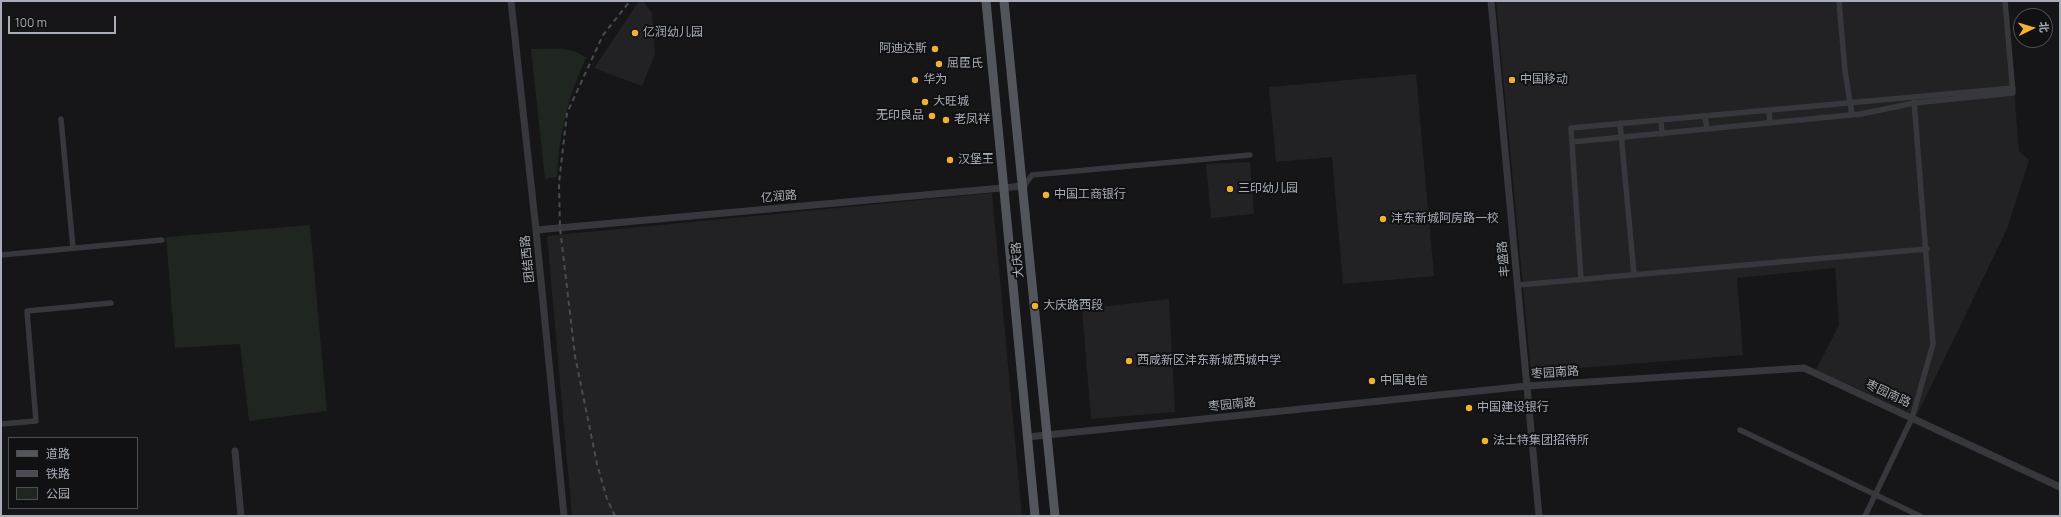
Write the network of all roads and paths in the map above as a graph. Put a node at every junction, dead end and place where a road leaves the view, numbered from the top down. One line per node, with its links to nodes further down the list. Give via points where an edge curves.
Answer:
1 (511, 1): 23 (street, 团结西路)
2 (986, 1): 22 (main road, 大庆路)
3 (1004, 1): 21 (main road, 大庆路)
4 (1491, 1): 30 (street, 丰盛路)
5 (1839, 1): 8 (street, via 1845,71)
6 (2006, 1): 7 (street, via 2013,91)
7 (1914, 100): 8 (street); 10 (street); 26 (street)
8 (1851, 103): 9 (street); 10 (street)
9 (1769, 110): 11 (street); 15 (street)
10 (1852, 115): 15 (street)
11 (1705, 116): 13 (street); 16 (street)
12 (61, 119): 25 (street)
13 (1661, 120): 14 (street); 17 (street)
14 (1620, 123): 18 (street); 19 (street, via 1571,128)
15 (1770, 123): 16 (street)
16 (1707, 129): 17 (street)
17 (1662, 134): 18 (street)
18 (1622, 137): 19 (street); 28 (street)
19 (1572, 142): 29 (street)
20 (1250, 155): 21 (street, via 1032,175)
21 (1024, 186): 22 (street, 亿润路); 36 (main road, 大庆路)
22 (1004, 188): 23 (street, 亿润路); 37 (main road, 大庆路)
23 (536, 230): 42 (street, 团结西路)
24 (162, 240): 25 (street)
25 (73, 248): 27 (street)
26 (1927, 249): 28 (street); 33 (street, via 1933,344)
27 (1, 255)
28 (1634, 274): 29 (street)
29 (1581, 279): 30 (street)
30 (1518, 284): 32 (street, 丰盛路)
31 (111, 303): 34 (street, via 27,310 36,421)
32 (1527, 386): 33 (street, 枣园南路, via 1804,368); 36 (street, 枣园南路); 45 (street, 丰盛路)
33 (1912, 418): 39 (street, 枣园南路); 40 (street)
34 (1, 424)
35 (1740, 430): 40 (street)
36 (1047, 435): 37 (street, 枣园南路); 44 (main road, 大庆路)
37 (1027, 437): 43 (main road, 大庆路)
38 (235, 451): 41 (street)
39 (2060, 487)
40 (1875, 495): 46 (street); 47 (street)
41 (241, 516)
42 (564, 516)
43 (1035, 516)
44 (1055, 516)
45 (1539, 516)
46 (1866, 516)
47 (1920, 516)

